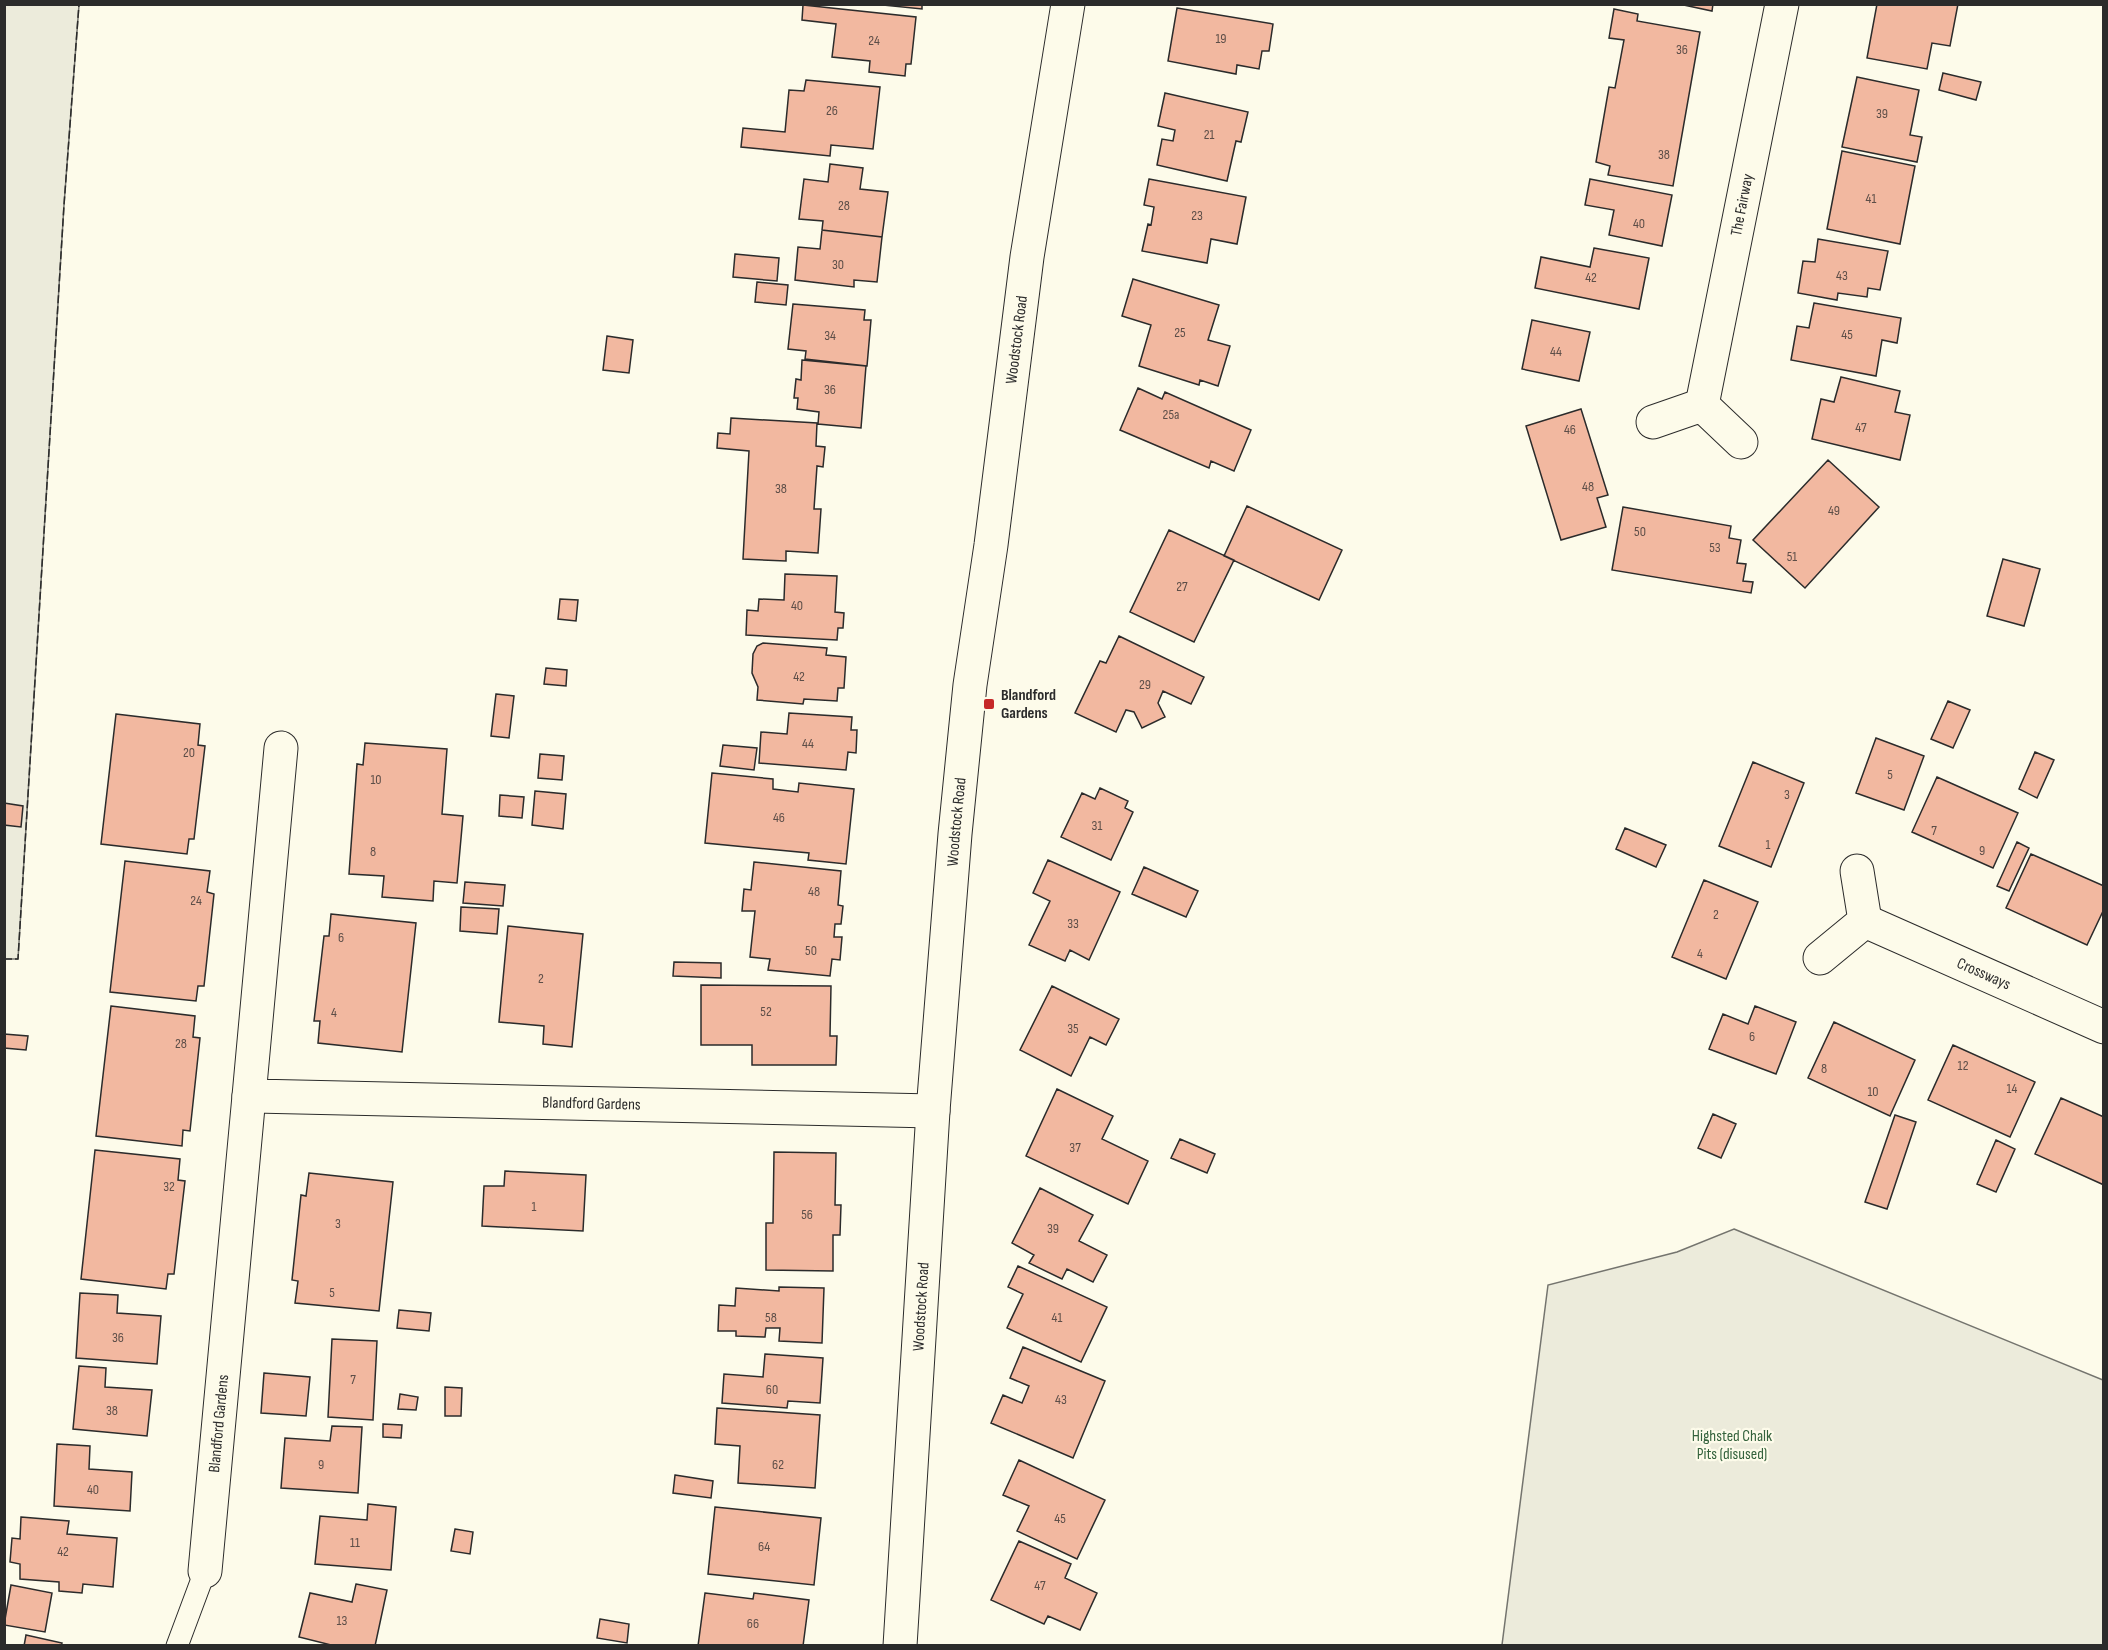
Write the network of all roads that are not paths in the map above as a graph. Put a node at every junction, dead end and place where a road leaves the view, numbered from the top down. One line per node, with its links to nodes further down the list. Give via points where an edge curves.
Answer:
1 (1068, 4): 12 (street, Woodstock Road, via 1027,257 992,545 970,685)
2 (1782, 4): 3 (street, The Fairway)
3 (1702, 405): 4 (street); 5 (street)
4 (1653, 422)
5 (1741, 442)
6 (281, 748): 11 (street, Blandford Gardens)
7 (1857, 872): 8 (street)
8 (1865, 921): 9 (street); 10 (street, Crossways)
9 (1820, 958)
10 (2103, 1027)
11 (249, 1096): 12 (street, Blandford Gardens); 13 (street, Blandford Gardens)
12 (933, 1111): 15 (street, Woodstock Road)
13 (205, 1571): 14 (lane)
14 (177, 1646)
15 (900, 1646)

